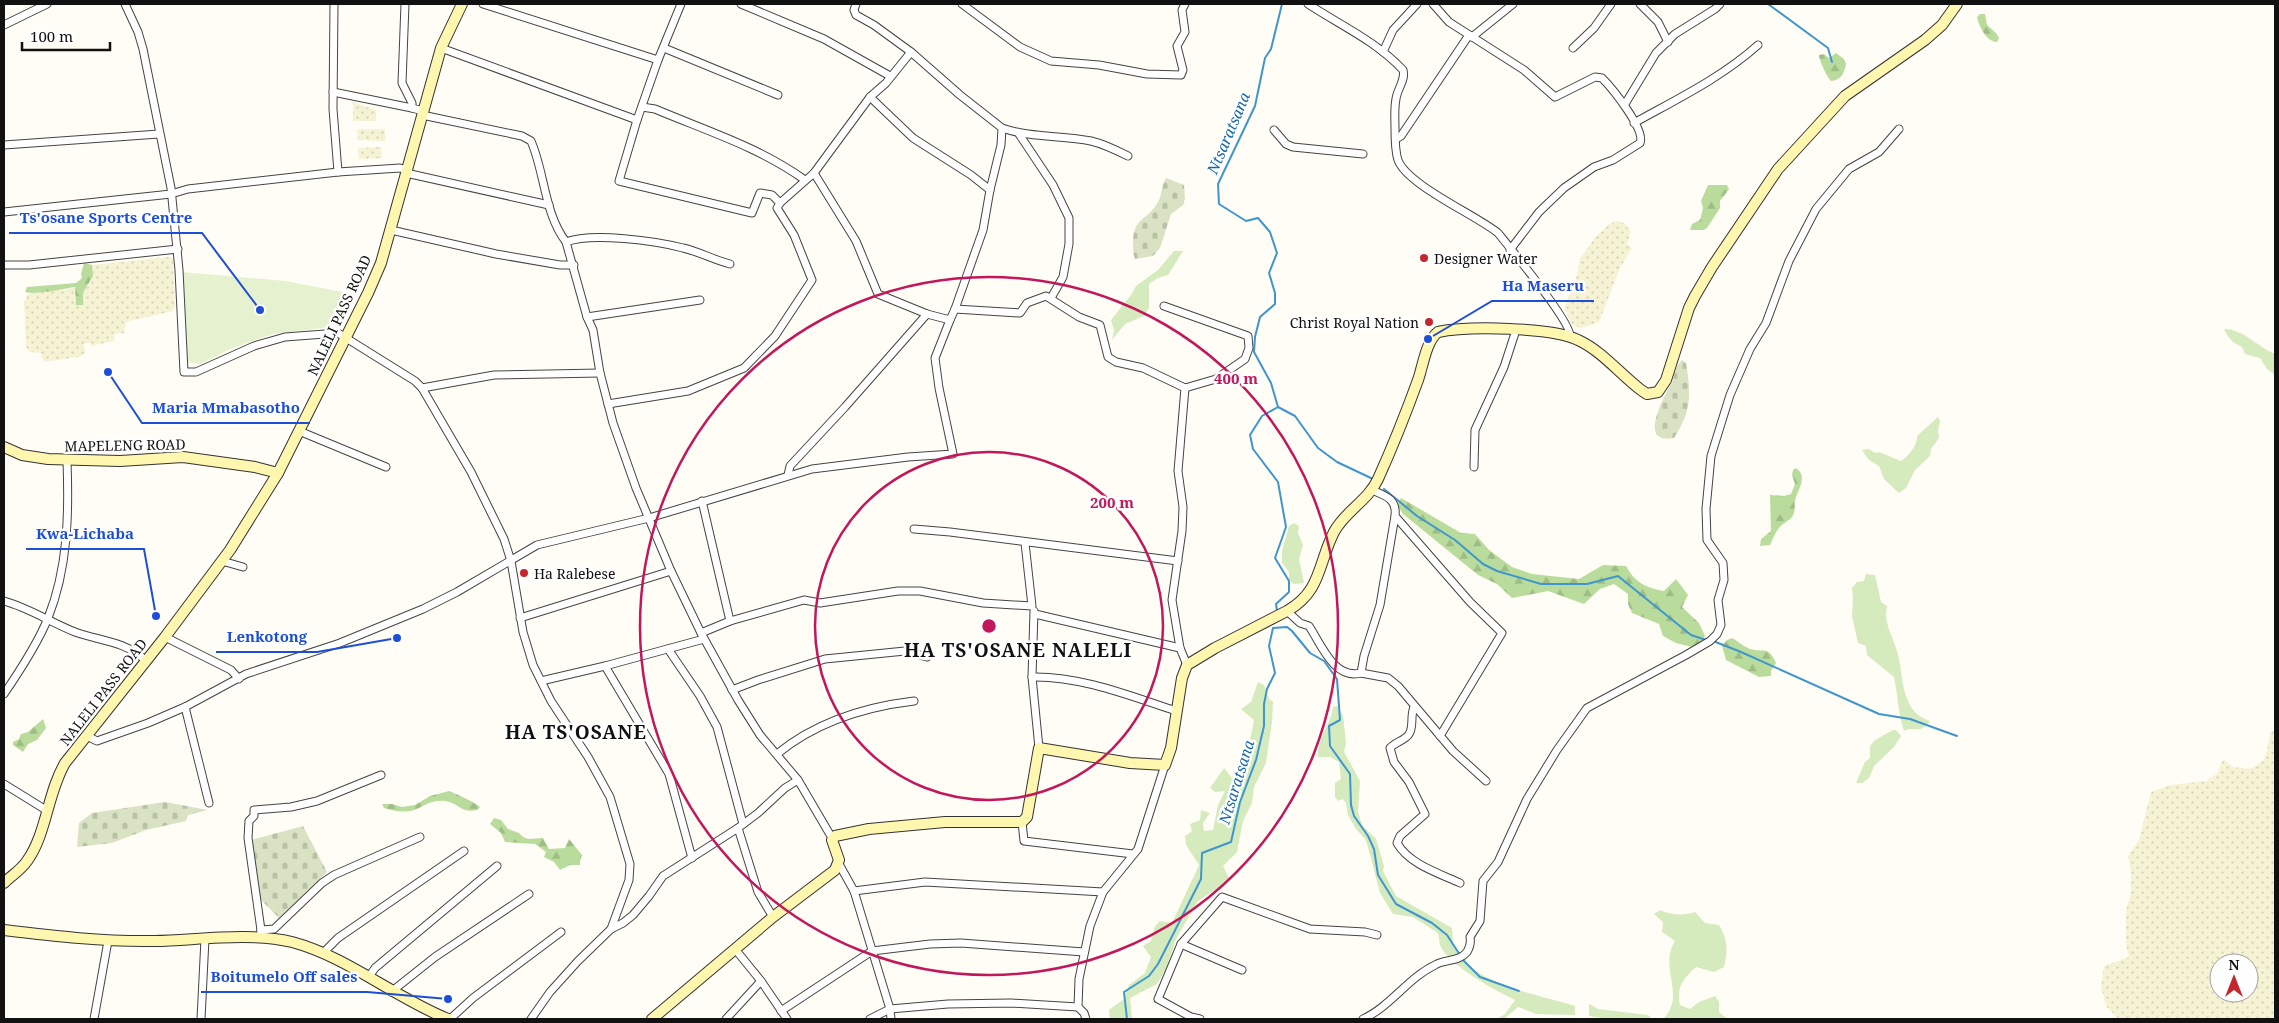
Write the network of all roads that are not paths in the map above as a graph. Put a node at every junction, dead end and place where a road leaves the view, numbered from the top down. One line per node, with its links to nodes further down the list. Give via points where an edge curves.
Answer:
1 (48, 4): 20 (street)
2 (125, 4): 44 (street, via 143,49)
3 (334, 4): 32 (street)
4 (405, 4): 37 (street, via 402,83)
5 (462, 4): 25 (street, NALELI PASS ROAD)
6 (483, 4): 30 (street)
7 (681, 4): 26 (street)
8 (741, 4): 31 (street, via 824,39)
9 (856, 4): 28 (street, via 856,15)
10 (962, 4): 11 (street, via 1020,47 1051,61 1181,76 1183,70 1177,46 1185,32 1182,10)
11 (1186, 4)
12 (1308, 4): 29 (street)
13 (1417, 4): 29 (street, via 1393,30)
14 (1433, 4): 22 (street, via 1449,22)
15 (1513, 4): 22 (street)
16 (1612, 4): 27 (street)
17 (1640, 4): 23 (street, via 1658,22)
18 (1720, 4): 23 (street)
19 (1957, 4): 75 (street, via 1942,25 1925,40 1846,96 1778,169 1695,296 1666,380 1658,392 1647,394 1596,352)
20 (34, 6): 21 (street)
21 (4, 25)
22 (1470, 36): 35 (street, via 1524,70 1555,96 1598,77); 46 (street)
23 (1668, 42): 35 (street, via 1656,53)
24 (1758, 45): 40 (street, via 1704,85)
25 (441, 48): 38 (street, NALELI PASS ROAD); 39 (street)
26 (664, 48): 30 (street); 33 (street)
27 (1573, 48)
28 (911, 52): 31 (street); 41 (street)
29 (1384, 52): 46 (street, via 1404,74 1396,98)
30 (658, 60): 36 (street)
31 (890, 76): 34 (street)
32 (333, 92): 37 (street); 51 (street)
33 (778, 95)
34 (870, 97): 52 (street); 54 (street, via 913,138)
35 (1624, 104): 40 (street)
36 (642, 107): 39 (street); 53 (street, via 655,109 748,146)
37 (412, 108): 38 (street)
38 (422, 113): 50 (street, NALELI PASS ROAD); 57 (street, via 527,138 534,149)
39 (637, 120): 56 (street, via 619,181 752,214 760,193 772,195)
40 (1634, 123): 62 (street, via 1641,136 1640,143 1613,160 1594,167 1564,188 1539,212)
41 (1002, 128): 45 (street); 54 (street)
42 (1899, 129): 179 (street, via 1879,152 1849,169 1824,197 1789,261 1766,323 1750,349 1730,395 1711,456 1706,509 1706,540 1724,563 1717,634 1710,641 1587,708 1556,750 1527,799 1498,862 1483,881 1480,921 1470,937 1467,951 1454,960 1435,964 1382,1008)
43 (1274, 130): 48 (street, via 1293,147)
44 (159, 134): 47 (street); 55 (street)
45 (1019, 134): 49 (street, via 1091,141); 66 (street, via 1053,185 1069,218 1070,235 1063,277)
46 (1396, 139): 62 (street, via 1398,160 1409,174 1488,225)
47 (4, 145)
48 (1363, 154)
49 (1128, 156)
50 (406, 171): 51 (street, via 400,168); 57 (street); 59 (street, NALELI PASS ROAD)
51 (338, 172): 55 (street)
52 (814, 173): 53 (street); 70 (street, via 856,241 878,294)
53 (805, 180): 56 (street)
54 (990, 190): 69 (street, via 983,230)
55 (171, 194): 58 (street); 61 (street)
56 (780, 203): 79 (street, via 780,214 794,235 812,280 775,336 754,360 736,373 688,391)
57 (549, 205): 60 (street)
58 (4, 212)
59 (391, 230): 65 (street, via 496,254); 74 (street, NALELI PASS ROAD, via 368,293)
60 (566, 242): 63 (street, via 591,238 634,240 683,247); 65 (street)
61 (178, 249): 64 (street); 74 (street, via 184,372 196,372 237,352 285,337 338,333)
62 (1510, 250): 75 (street, via 1555,306)
63 (730, 264)
64 (4, 265)
65 (574, 265): 71 (street)
66 (1052, 298): 69 (street, via 1038,298 1028,303 1020,313); 78 (street, via 1079,317 1100,325 1108,357 1143,368)
67 (700, 300): 71 (street)
68 (1164, 306): 78 (street, via 1248,336 1249,348 1245,359 1216,379)
69 (955, 309): 72 (street)
70 (926, 314): 72 (street); 86 (street, via 790,466)
71 (587, 317): 76 (street, via 593,330)
72 (950, 320): 86 (street, via 935,358 953,454 847,464)
73 (1516, 330): 75 (street); 83 (street, via 1504,367 1475,430); 87 (street, via 1447,330 1435,334)
74 (346, 336): 77 (street); 80 (street, NALELI PASS ROAD)
75 (1570, 336)
76 (600, 372): 77 (street, via 494,375); 79 (street)
77 (422, 388): 94 (street, via 471,472 504,539)
78 (1185, 388): 95 (street, via 1178,471 1183,507)
79 (608, 404): 90 (street)
80 (299, 431): 84 (street); 85 (street, NALELI PASS ROAD)
81 (4, 447): 82 (street, MAPELENG ROAD, via 22,455)
82 (67, 461): 85 (street, MAPELENG ROAD, via 120,462 184,457); 103 (street, via 67,540)
83 (1474, 466)
84 (386, 467)
85 (278, 473): 93 (street, NALELI PASS ROAD)
86 (788, 475): 88 (street)
87 (1372, 490): 89 (street, via 1392,499); 100 (street, via 1334,531 1310,593)
88 (702, 501): 90 (street); 104 (street)
89 (1395, 516): 113 (street, via 1380,605); 124 (street, via 1470,602 1502,633)
90 (649, 518): 94 (street, via 537,545); 97 (street)
91 (914, 529): 92 (street)
92 (1026, 543): 95 (street); 99 (street)
93 (222, 561): 96 (street); 106 (street, NALELI PASS ROAD)
94 (511, 561): 102 (street); 115 (street, via 423,609)
95 (1178, 562): 107 (street, via 1172,600)
96 (244, 567)
97 (671, 571): 102 (street); 105 (street)
98 (4, 601): 103 (street)
99 (1032, 606): 101 (street); 104 (street, via 898,591 820,603 804,600)
100 (1287, 611): 111 (street); 113 (street, via 1300,623 1309,626 1327,656 1342,671 1353,675)
101 (1035, 614): 107 (street); 114 (street)
102 (520, 618): 116 (street, via 527,648)
103 (48, 620): 110 (street, via 76,632 126,646); 118 (street)
104 (730, 621): 105 (street)
105 (702, 636): 108 (street); 117 (street)
106 (165, 637): 110 (street, NALELI PASS ROAD); 115 (street, via 231,670)
107 (1180, 648): 111 (street)
108 (668, 649): 112 (street); 135 (street, via 717,727)
109 (927, 657): 117 (street, via 905,651 825,659)
110 (145, 660): 123 (street, NALELI PASS ROAD)
111 (1187, 665): 122 (street)
112 (605, 666): 116 (street); 140 (street, via 669,774)
113 (1361, 673): 121 (street, via 1388,678)
114 (1032, 677): 122 (street, via 1084,682); 125 (street)
115 (238, 679): 120 (street)
116 (541, 681): 149 (street, via 610,797 630,864 629,880)
117 (732, 690): 126 (street)
118 (4, 694)
119 (914, 701): 126 (street, via 850,714 790,743)
120 (184, 707): 123 (street, via 97,741); 132 (street)
121 (1414, 707): 124 (street); 144 (street, via 1408,737 1395,742 1390,754 1425,814 1400,836 1397,843 1414,860)
122 (1176, 711): 127 (street, via 1169,759)
123 (87, 736): 133 (street, NALELI PASS ROAD, via 56,779)
124 (1440, 736): 130 (street)
125 (1039, 748): 127 (street, via 1130,763); 134 (street, via 1027,817)
126 (776, 754): 129 (street)
127 (1165, 765): 139 (street, via 1142,838)
128 (381, 775): 152 (street, via 317,801 254,810 249,821 248,838)
129 (798, 780): 135 (street); 137 (street)
130 (1486, 781)
131 (4, 784): 133 (street)
132 (209, 804)
133 (46, 810): 143 (street, NALELI PASS ROAD, via 36,847 26,863)
134 (1022, 822): 137 (street, via 945,822 869,829); 139 (street, via 1024,841)
135 (741, 826): 140 (street); 148 (street, via 758,892)
136 (420, 837): 152 (street, via 334,875 274,929)
137 (832, 838): 141 (street)
138 (464, 851): 160 (street, via 338,938)
139 (1133, 854): 146 (street)
140 (692, 858): 149 (street, via 662,876 633,915)
141 (839, 864): 145 (street); 148 (street)
142 (497, 866): 162 (street, via 375,968)
143 (4, 883)
144 (1460, 883)
145 (854, 891): 146 (street, via 925,882); 158 (street)
146 (1103, 892): 159 (street)
147 (529, 894): 164 (street, via 435,957)
148 (773, 917): 157 (street)
149 (612, 929): 171 (street, via 550,992)
150 (4, 930): 155 (street)
151 (561, 932): 170 (street)
152 (261, 934): 154 (street); 160 (street)
153 (1377, 935): 156 (street, via 1310,929 1222,897)
154 (205, 939): 155 (street); 169 (street)
155 (108, 941): 168 (street)
156 (1182, 944): 161 (street); 178 (street, via 1158,999)
157 (735, 949): 163 (street); 172 (street)
158 (872, 951): 159 (street, via 961,943); 166 (street); 167 (street)
159 (1084, 952): 165 (street)
160 (323, 953): 162 (street)
161 (1242, 970)
162 (368, 978): 164 (street)
163 (761, 981): 167 (street); 173 (street)
164 (391, 992): 170 (street)
165 (1078, 1007): 166 (street, via 1002,1003); 177 (street)
166 (890, 1009): 175 (street); 176 (street)
167 (781, 1011): 174 (street)
168 (94, 1019)
169 (201, 1019)
170 (449, 1019)
171 (531, 1019)
172 (652, 1019)
173 (726, 1019)
174 (786, 1019)
175 (870, 1019)
176 (891, 1019)
177 (1086, 1019)
178 (1200, 1019)
179 (1363, 1019)

